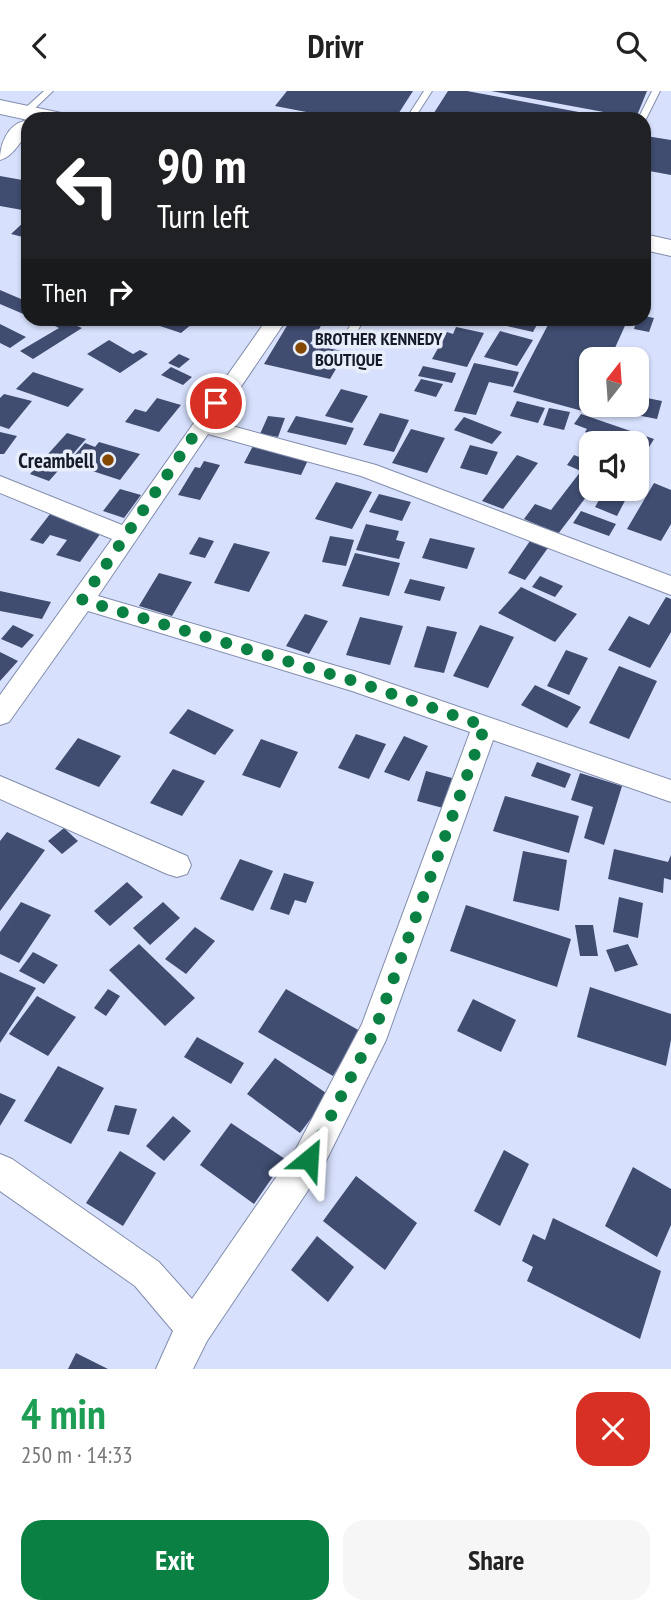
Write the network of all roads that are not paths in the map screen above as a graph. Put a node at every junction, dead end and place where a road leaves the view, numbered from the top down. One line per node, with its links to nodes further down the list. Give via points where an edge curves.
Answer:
1 (49, 91): 5 (lane)
2 (428, 91): 6 (lane)
3 (656, 91): 7 (lane)
4 (0, 107): 8 (main road)
5 (29, 112)
6 (414, 112)
7 (646, 112)
8 (20, 122): 9 (street)
9 (0, 155)
10 (651, 244): 11 (main road)
11 (671, 248)
12 (651, 261): 13 (main road)
13 (671, 265)
14 (272, 326): 17 (street)
15 (355, 326): 16 (lane)
16 (347, 338)
17 (202, 425): 19 (street); 20 (street, via 368,470)
18 (0, 484): 19 (street)
19 (128, 537): 21 (street)
20 (671, 586)
21 (82, 600): 22 (street); 23 (street, via 357,682)
22 (0, 715)
23 (485, 726): 25 (street); 28 (street, via 375,1030 309,1159)
24 (0, 787): 26 (street)
25 (671, 791)
26 (177, 865)
27 (0, 1171): 28 (street, via 147,1274)
28 (194, 1328): 29 (street)
29 (174, 1369)

